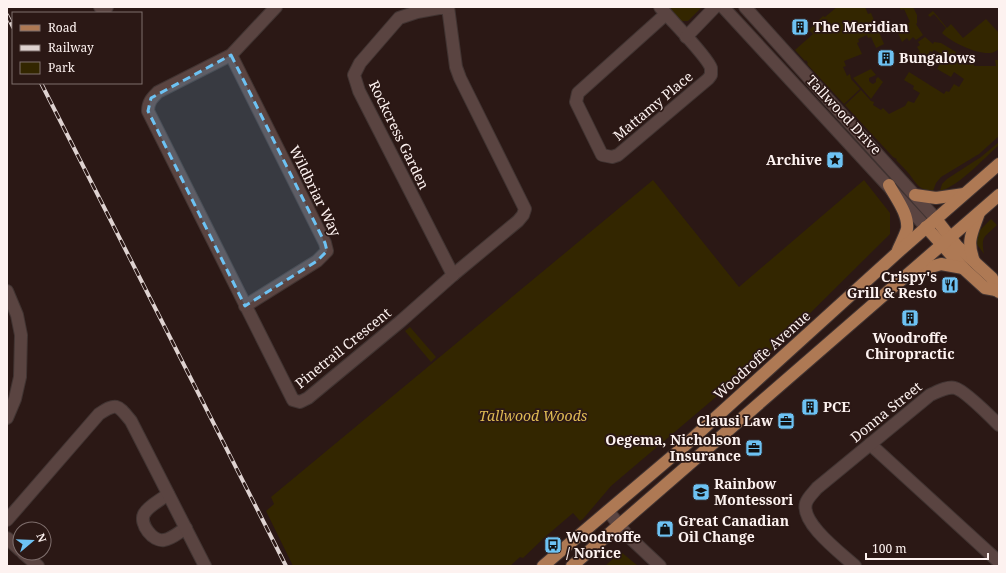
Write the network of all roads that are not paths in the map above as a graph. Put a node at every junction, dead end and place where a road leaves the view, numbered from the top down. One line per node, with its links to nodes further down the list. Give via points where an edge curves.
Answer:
1 (100, 7): 2 (street)
2 (107, 7)
3 (276, 7): 10 (street, Pinetrail Crescent)
4 (448, 7): 24 (street, Pinetrail Crescent, via 456,67 460,78 525,209 518,221); 24 (street, Rockcress Garden, via 399,18 360,63 354,75 363,98)
5 (715, 7): 9 (street)
6 (723, 7): 12 (street, Tallwood Drive)
7 (745, 7): 14 (street, Tallwood Drive)
8 (663, 10): 9 (street, Mattamy Place); 9 (street, Mattamy Place, via 576,97 576,102 602,155 612,158 618,155 711,75 708,62)
9 (686, 37)
10 (231, 55): 27 (street, Wildbriar Way, via 327,251 317,261); 27 (street, Pinetrail Crescent, via 158,92 151,98 148,111)
11 (999, 164): 13 (main road, Woodroffe Avenue)
12 (889, 185): 18 (street, Tallwood Drive); 20 (main road, via 905,214 907,223)
13 (964, 194): 14 (main road, via 936,198); 17 (main road, Woodroffe Avenue)
14 (915, 195): 17 (street, Tallwood Drive)
15 (999, 195): 16 (main road)
16 (978, 213): 19 (main road); 21 (main road, via 969,241)
17 (936, 219): 18 (main road, Woodroffe Avenue); 19 (main road, Tallwood Drive)
18 (926, 227): 19 (main road, Tallwood Drive); 20 (main road, Woodroffe Avenue)
19 (945, 241): 21 (main road); 22 (main road); 23 (main road)
20 (897, 253): 32 (main road, Woodroffe Avenue, via 682,448)
21 (975, 263): 26 (main road, via 992,278)
22 (963, 268): 23 (main road, via 942,264); 26 (main road, via 985,288)
23 (910, 273): 34 (main road)
24 (453, 275): 27 (street, Pinetrail Crescent, via 402,322 300,402 293,400)
25 (7, 291): 28 (street, via 17,314 21,335 20,377)
26 (998, 291)
27 (245, 306)
28 (7, 418)
29 (999, 425): 30 (street, Donna Street, via 955,388 946,388 930,395)
30 (870, 444): 36 (street); 41 (street, Donna Street, via 817,488 806,503 806,512 819,534)
31 (168, 494): 33 (street, via 131,421 120,408 110,407 99,414); 35 (street); 35 (street, via 144,514 143,521 148,532 158,540 164,540)
32 (608, 511): 34 (street); 38 (main road, Woodroffe Avenue)
33 (7, 520)
34 (619, 525): 39 (main road); 40 (street)
35 (186, 528): 37 (street)
36 (999, 562)
37 (205, 566)
38 (543, 566)
39 (572, 566)
40 (660, 566)
41 (855, 566)

